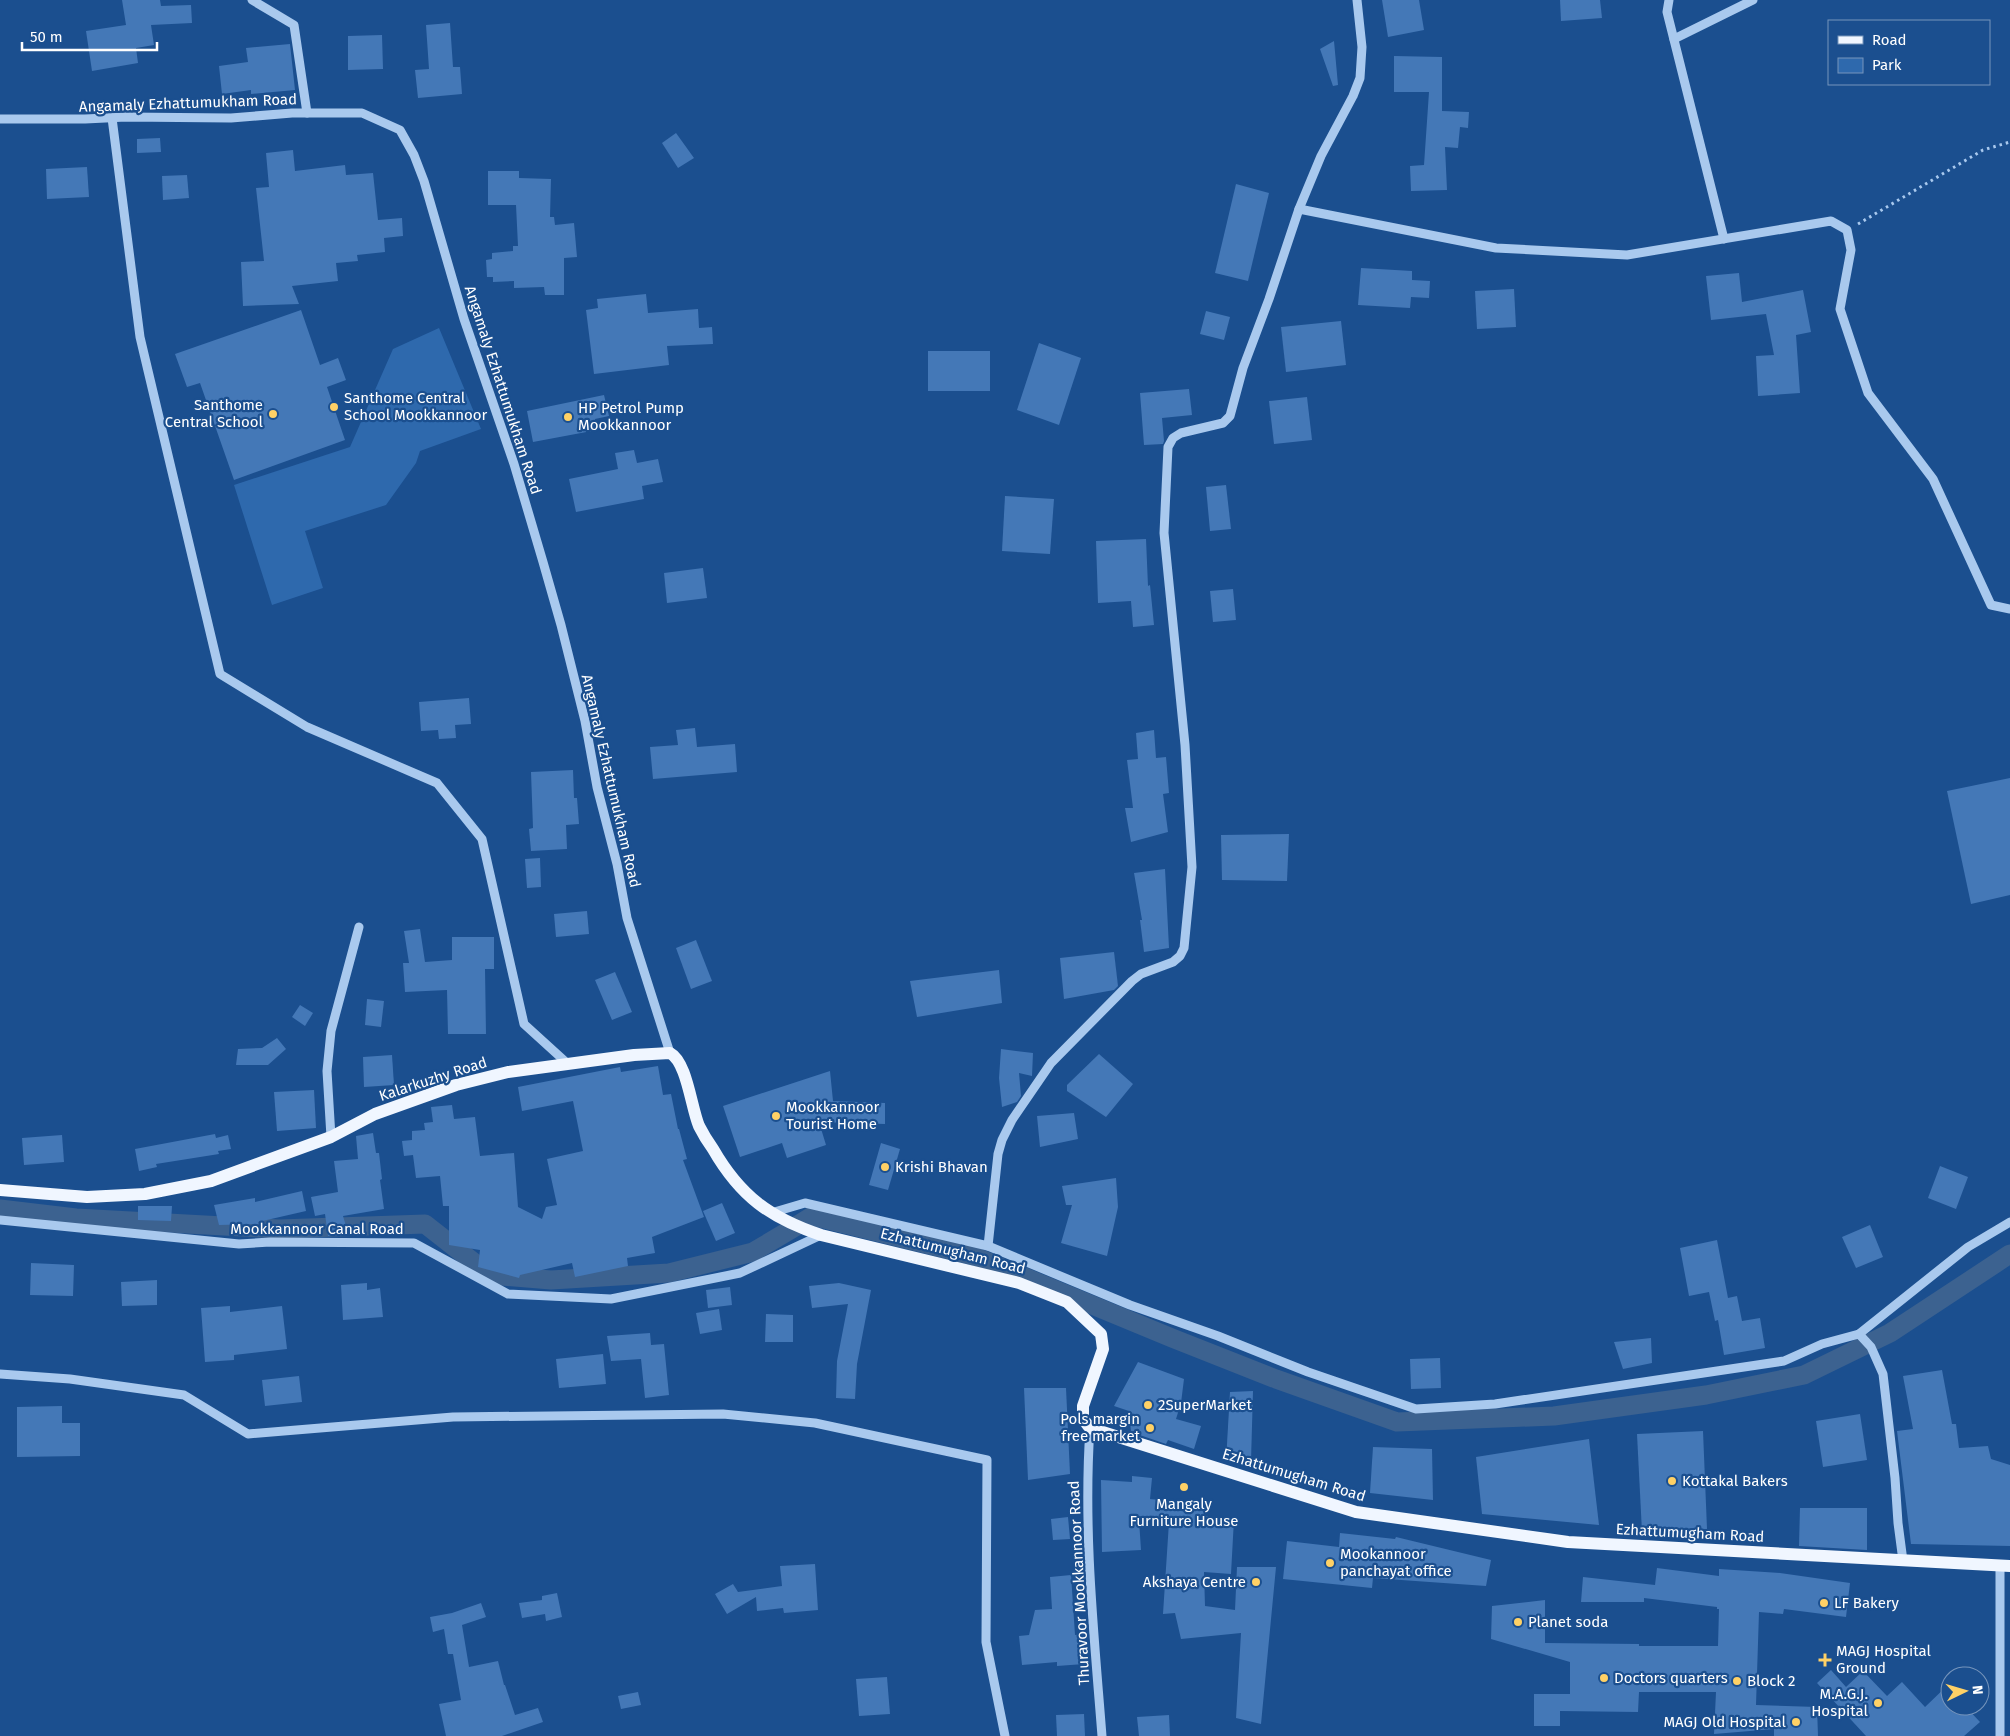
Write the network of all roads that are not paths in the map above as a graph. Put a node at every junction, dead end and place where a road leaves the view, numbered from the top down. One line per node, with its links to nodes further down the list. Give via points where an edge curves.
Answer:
1 (252, 0): 8 (street, via 294,25)
2 (1357, 0): 11 (street, via 1362,47 1360,78)
3 (1663, 0): 6 (street)
4 (1669, 0): 6 (street)
5 (1753, 0): 7 (street)
6 (1668, 12): 7 (street)
7 (1674, 39): 12 (street)
8 (307, 113): 9 (street, Angamaly Ezhattumukham Road, via 231,118); 15 (street, Angamaly Ezhattumukham Road, via 362,113 400,130 414,155 464,319 514,464 561,625 627,918)
9 (112, 118): 10 (street, Angamaly Ezhattumukham Road); 16 (street, via 140,337 220,674 307,727 437,783 482,839 524,1024)
10 (0, 119)
11 (1299, 209): 12 (street, via 1496,248 1627,255); 23 (street, via 1243,368 1230,416 1223,423 1181,433 1168,447 1164,533 1185,745 1192,867 1184,948 1173,962 1141,974 1116,996 1051,1063 1012,1120 998,1154)
12 (1724, 238): 13 (street, via 1831,221 1847,230 1851,250 1840,309 1868,393 1933,479 1991,605)
13 (2010, 609)
14 (359, 927): 17 (street, via 331,1031 327,1071)
15 (670, 1053): 16 (main road, Kalarkuzhy Road); 19 (main road, via 679,1060 699,1126 723,1167 740,1190)
16 (568, 1064): 17 (main road, Kalarkuzhy Road, via 508,1072 456,1085 376,1114)
17 (331, 1137): 18 (main road, Kalarkuzhy Road, via 211,1181 145,1194 87,1197)
18 (0, 1190)
19 (771, 1213): 22 (main road, Ezhattumugham Road); 23 (street, via 804,1203)
20 (0, 1220): 22 (street, Mookkannoor Canal Road, via 239,1244 414,1243 508,1294 611,1299 740,1273)
21 (2010, 1222): 24 (street, via 1968,1247)
22 (820, 1235): 26 (main road, Ezhattumugham Road, via 1019,1283 1067,1302 1101,1334 1103,1341 1104,1349 1083,1406 1083,1419)
23 (988, 1246): 24 (street, via 1308,1372 1416,1409 1505,1403 1784,1361 1822,1344)
24 (1861, 1336): 27 (street, via 1871,1347 1883,1374)
25 (0, 1374): 29 (street, via 70,1379 184,1395 248,1434 453,1416 723,1414 815,1423 987,1460 986,1642)
26 (1090, 1428): 27 (main road, Ezhattumugham Road, via 1356,1512 1568,1542); 30 (street, Thuravoor Mookkannoor Road, via 1086,1475 1087,1540)
27 (1904, 1561): 28 (main road, Ezhattumugham Road)
28 (2005, 1566): 31 (street)
29 (1005, 1736)
30 (1102, 1736)
31 (2000, 1736)

